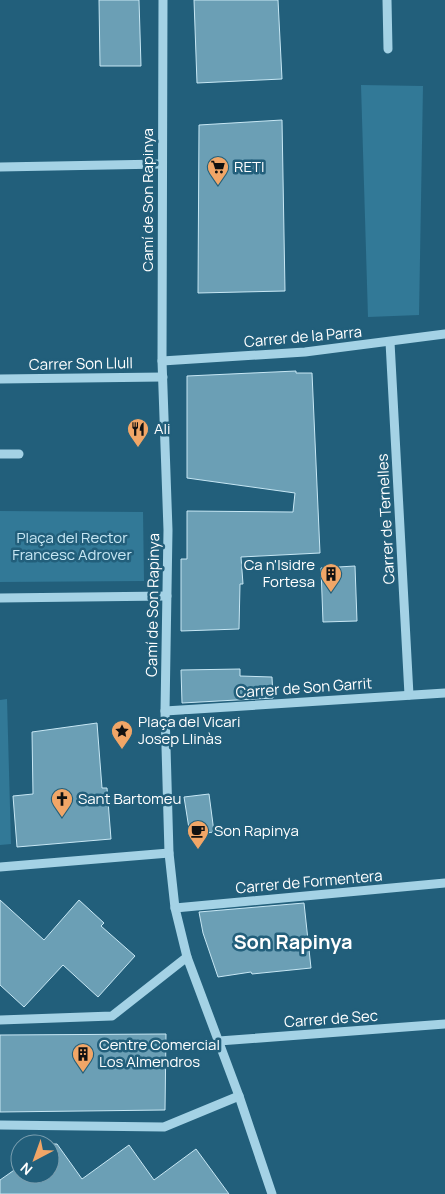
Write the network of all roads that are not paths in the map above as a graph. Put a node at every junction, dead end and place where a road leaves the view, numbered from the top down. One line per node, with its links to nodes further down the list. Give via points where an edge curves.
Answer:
1 (163, 0): 4 (street, Camí de Son Rapinya)
2 (387, 0): 3 (street)
3 (388, 49)
4 (162, 164): 5 (street); 8 (street, Camí de Son Rapinya)
5 (0, 167)
6 (445, 334): 7 (street, Carrer de la Parra)
7 (390, 342): 8 (street, Carrer de la Parra, via 305,352); 16 (street, Carrer de Ternelles)
8 (162, 361): 9 (street, Camí de Son Rapinya)
9 (163, 377): 10 (street, Carrer Son Llull); 13 (street, Camí de Son Rapinya)
10 (0, 380)
11 (0, 454): 12 (street)
12 (19, 454)
13 (167, 596): 14 (street); 17 (street, Camí de Son Rapinya)
14 (0, 598)
15 (445, 692): 16 (street, Carrer de Son Garrit)
16 (409, 695): 17 (street, Carrer de Son Garrit)
17 (165, 711): 18 (street, Camí de Son Rapinya)
18 (169, 853): 19 (street); 21 (street, Camí de Son Rapinya)
19 (0, 867)
20 (445, 883): 21 (street, Carrer de Formentera)
21 (175, 908): 22 (street, Camí de Son Rapinya)
22 (187, 957): 23 (street, via 112,1016); 25 (street, Camí de Son Rapinya)
23 (0, 1020)
24 (445, 1024): 25 (street, Carrer de Sec)
25 (219, 1041): 26 (street, Camí de Son Rapinya)
26 (239, 1096): 27 (street, via 164,1127); 28 (street, Camí de Son Rapinya)
27 (0, 1125)
28 (272, 1194)

